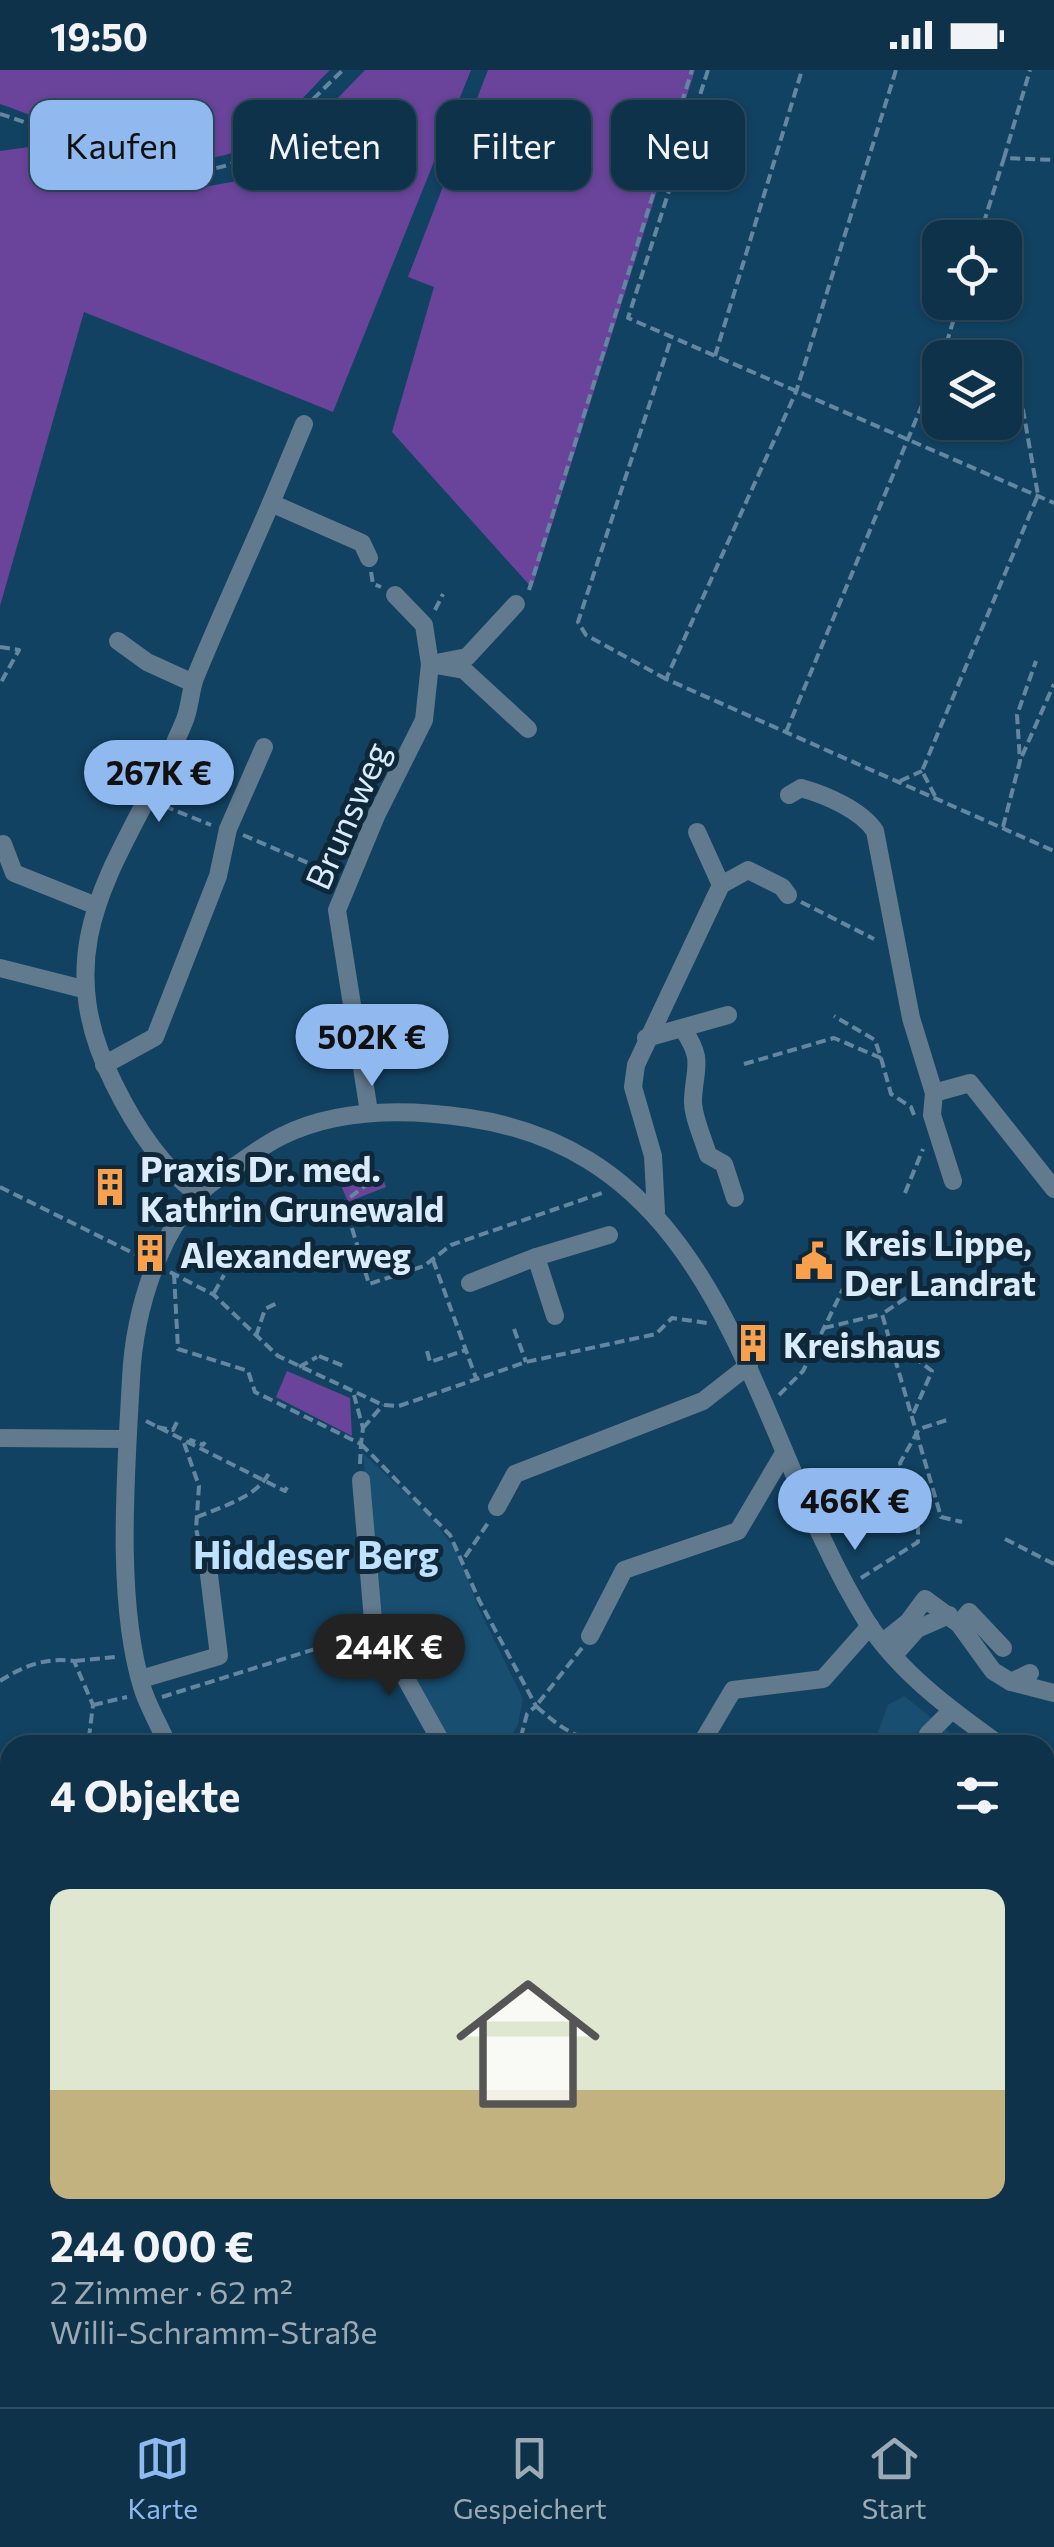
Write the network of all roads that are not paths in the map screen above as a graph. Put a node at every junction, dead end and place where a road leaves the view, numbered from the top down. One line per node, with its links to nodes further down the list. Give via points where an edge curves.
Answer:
1 (304, 424): 2 (street)
2 (271, 503): 3 (street, via 362,543); 8 (street)
3 (369, 558)
4 (395, 595): 7 (street, via 424,625)
5 (516, 604): 7 (street, via 467,657)
6 (118, 641): 8 (street)
7 (430, 664): 9 (street, via 464,670); 24 (street, Brunsweg, via 424,720 337,910)
8 (193, 683): 16 (street, via 185,720)
9 (528, 729)
10 (264, 747): 22 (street, via 220,828 218,876 156,1038)
11 (788, 795): 23 (street, via 801,788 815,792 866,818 875,832)
12 (698, 832): 14 (street)
13 (3, 844): 16 (street, via 14,872)
14 (721, 885): 15 (street, via 748,870); 21 (street)
15 (788, 895)
16 (94, 905): 18 (street)
17 (0, 968): 18 (street)
18 (82, 989): 22 (street)
19 (728, 1015): 20 (street)
20 (683, 1029): 21 (street); 28 (street, via 698,1054 692,1101 708,1154 724,1164)
21 (646, 1038): 29 (street, via 633,1088 652,1156)
22 (104, 1065): 27 (street, via 128,1114 174,1176)
23 (934, 1093): 25 (street, via 932,1115); 26 (street, via 970,1083)
24 (369, 1112): 27 (street, via 283,1135); 29 (street, via 502,1123 565,1148)
25 (953, 1181)
26 (1054, 1188)
27 (196, 1193): 36 (street, via 156,1264 134,1337)
28 (734, 1198)
29 (656, 1212): 34 (street, via 695,1265)
30 (610, 1235): 31 (street)
31 (536, 1258): 32 (street); 33 (street)
32 (470, 1282)
33 (560, 1306)
34 (748, 1365): 37 (street); 39 (street, via 704,1401 515,1474)
35 (0, 1438): 36 (street)
36 (128, 1439): 48 (street, via 128,1608)
37 (784, 1453): 42 (street, via 814,1528); 43 (street, via 738,1531 624,1570)
38 (362, 1480): 53 (street, via 377,1630)
39 (497, 1507)
40 (208, 1567): 48 (street, via 219,1656)
41 (954, 1619): 44 (street, via 969,1612); 45 (street, via 917,1630); 45 (street, via 925,1600); 47 (street, via 993,1671)
42 (870, 1626): 45 (street); 54 (street, via 823,1679 733,1690)
43 (590, 1636)
44 (1003, 1648)
45 (888, 1649): 50 (street)
46 (1030, 1673): 47 (street)
47 (1010, 1682): 49 (street)
48 (142, 1686): 52 (street)
49 (1054, 1693)
50 (952, 1710): 51 (street); 55 (street)
51 (928, 1734)
52 (164, 1735)
53 (437, 1735)
54 (706, 1735)
55 (986, 1735)

